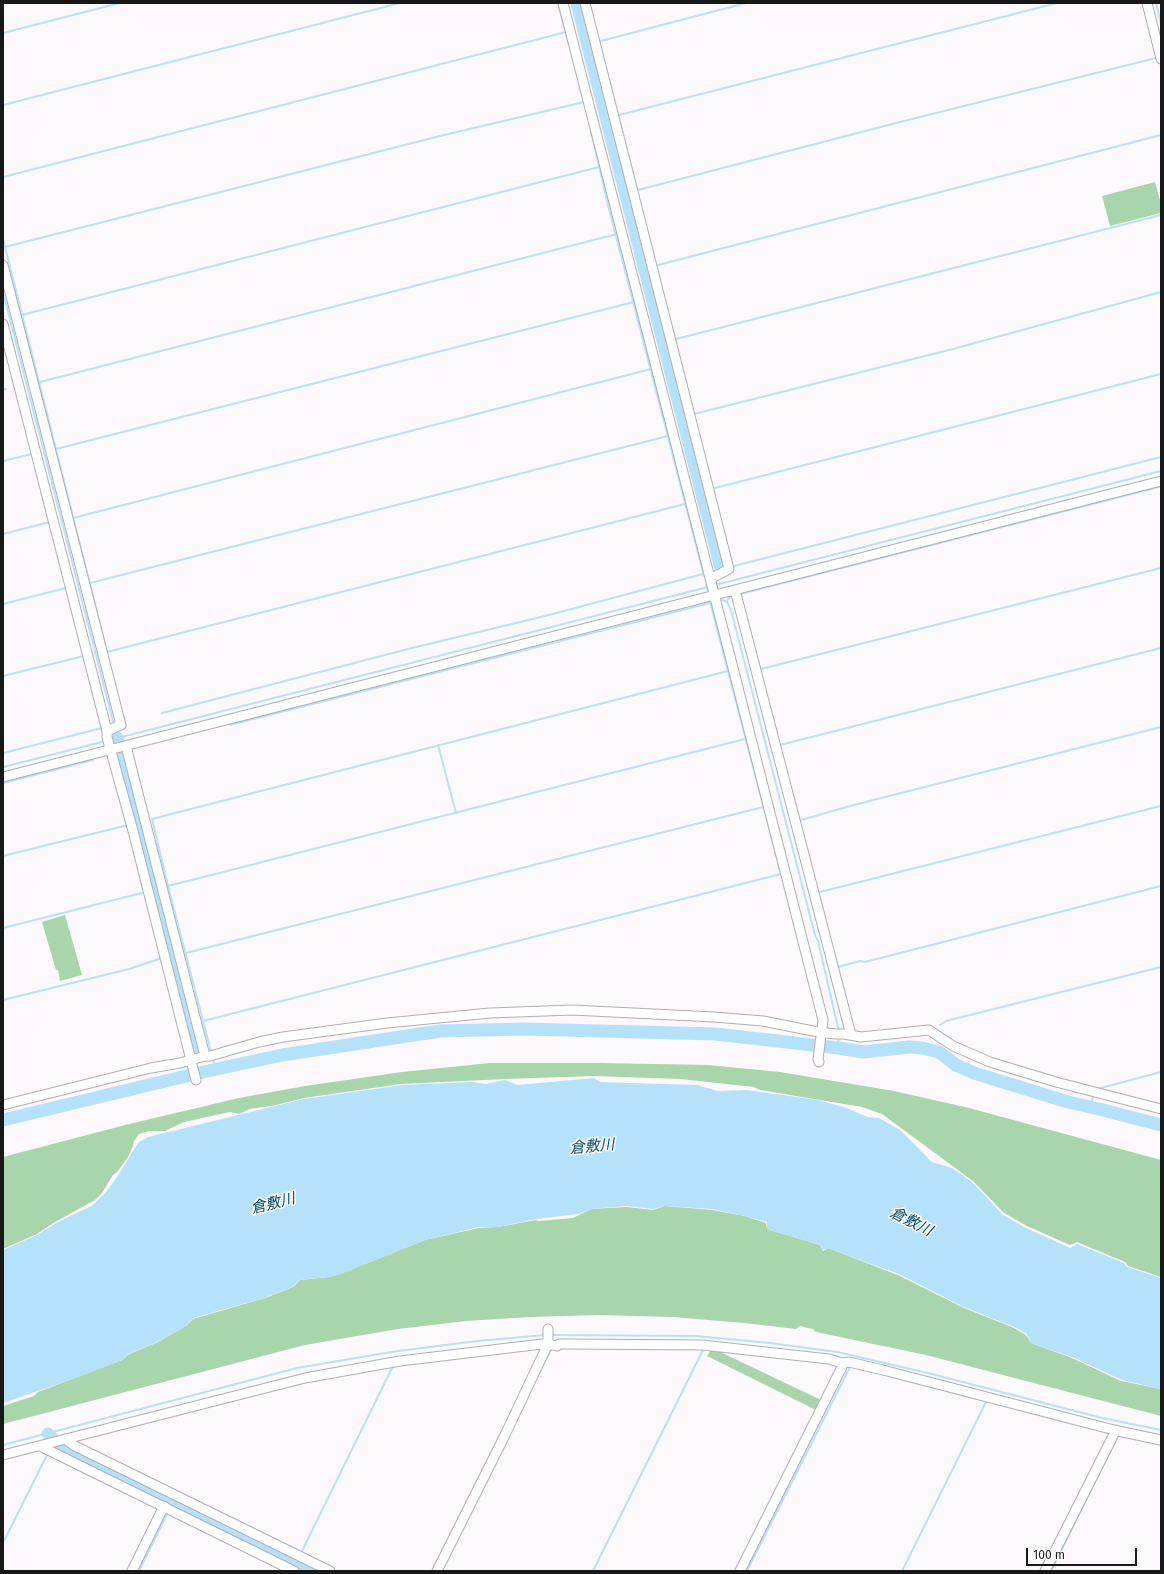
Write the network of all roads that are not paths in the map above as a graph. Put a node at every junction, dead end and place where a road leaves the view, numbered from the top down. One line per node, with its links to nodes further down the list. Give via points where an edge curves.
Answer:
1 (563, 3): 8 (street)
2 (585, 3): 8 (street, via 729,569)
3 (1146, 3): 4 (street)
4 (1161, 59)
5 (3, 264): 10 (street, via 121,725)
6 (3, 324): 10 (street)
7 (1161, 481): 9 (street)
8 (712, 586): 9 (street); 11 (street); 13 (street, via 823,1020)
9 (735, 590): 14 (street)
10 (108, 740): 11 (street); 12 (street); 17 (street)
11 (126, 746): 15 (street)
12 (3, 777)
13 (822, 1033): 14 (street); 15 (street, via 763,1021 572,1010 498,1013 387,1023 283,1037); 16 (street)
14 (843, 1034): 20 (street, via 861,1037 929,1030 953,1046 990,1062)
15 (209, 1056): 17 (street)
16 (819, 1058)
17 (192, 1063): 18 (street); 19 (street, via 113,1078)
18 (196, 1080)
19 (3, 1105)
20 (1161, 1109)
21 (550, 1340): 22 (street, via 557,1346 704,1345); 24 (street, via 542,1344 400,1361 312,1377); 32 (street)
22 (848, 1363): 23 (street); 33 (street, via 842,1367)
23 (1119, 1431): 25 (street); 34 (street)
24 (62, 1440): 26 (street); 28 (street)
25 (1161, 1440)
26 (40, 1446): 27 (street); 28 (street)
27 (3, 1455)
28 (168, 1501): 29 (street); 29 (street); 30 (street)
29 (292, 1562): 31 (street)
30 (132, 1571)
31 (330, 1571)
32 (437, 1571)
33 (740, 1571)
34 (1045, 1571)

